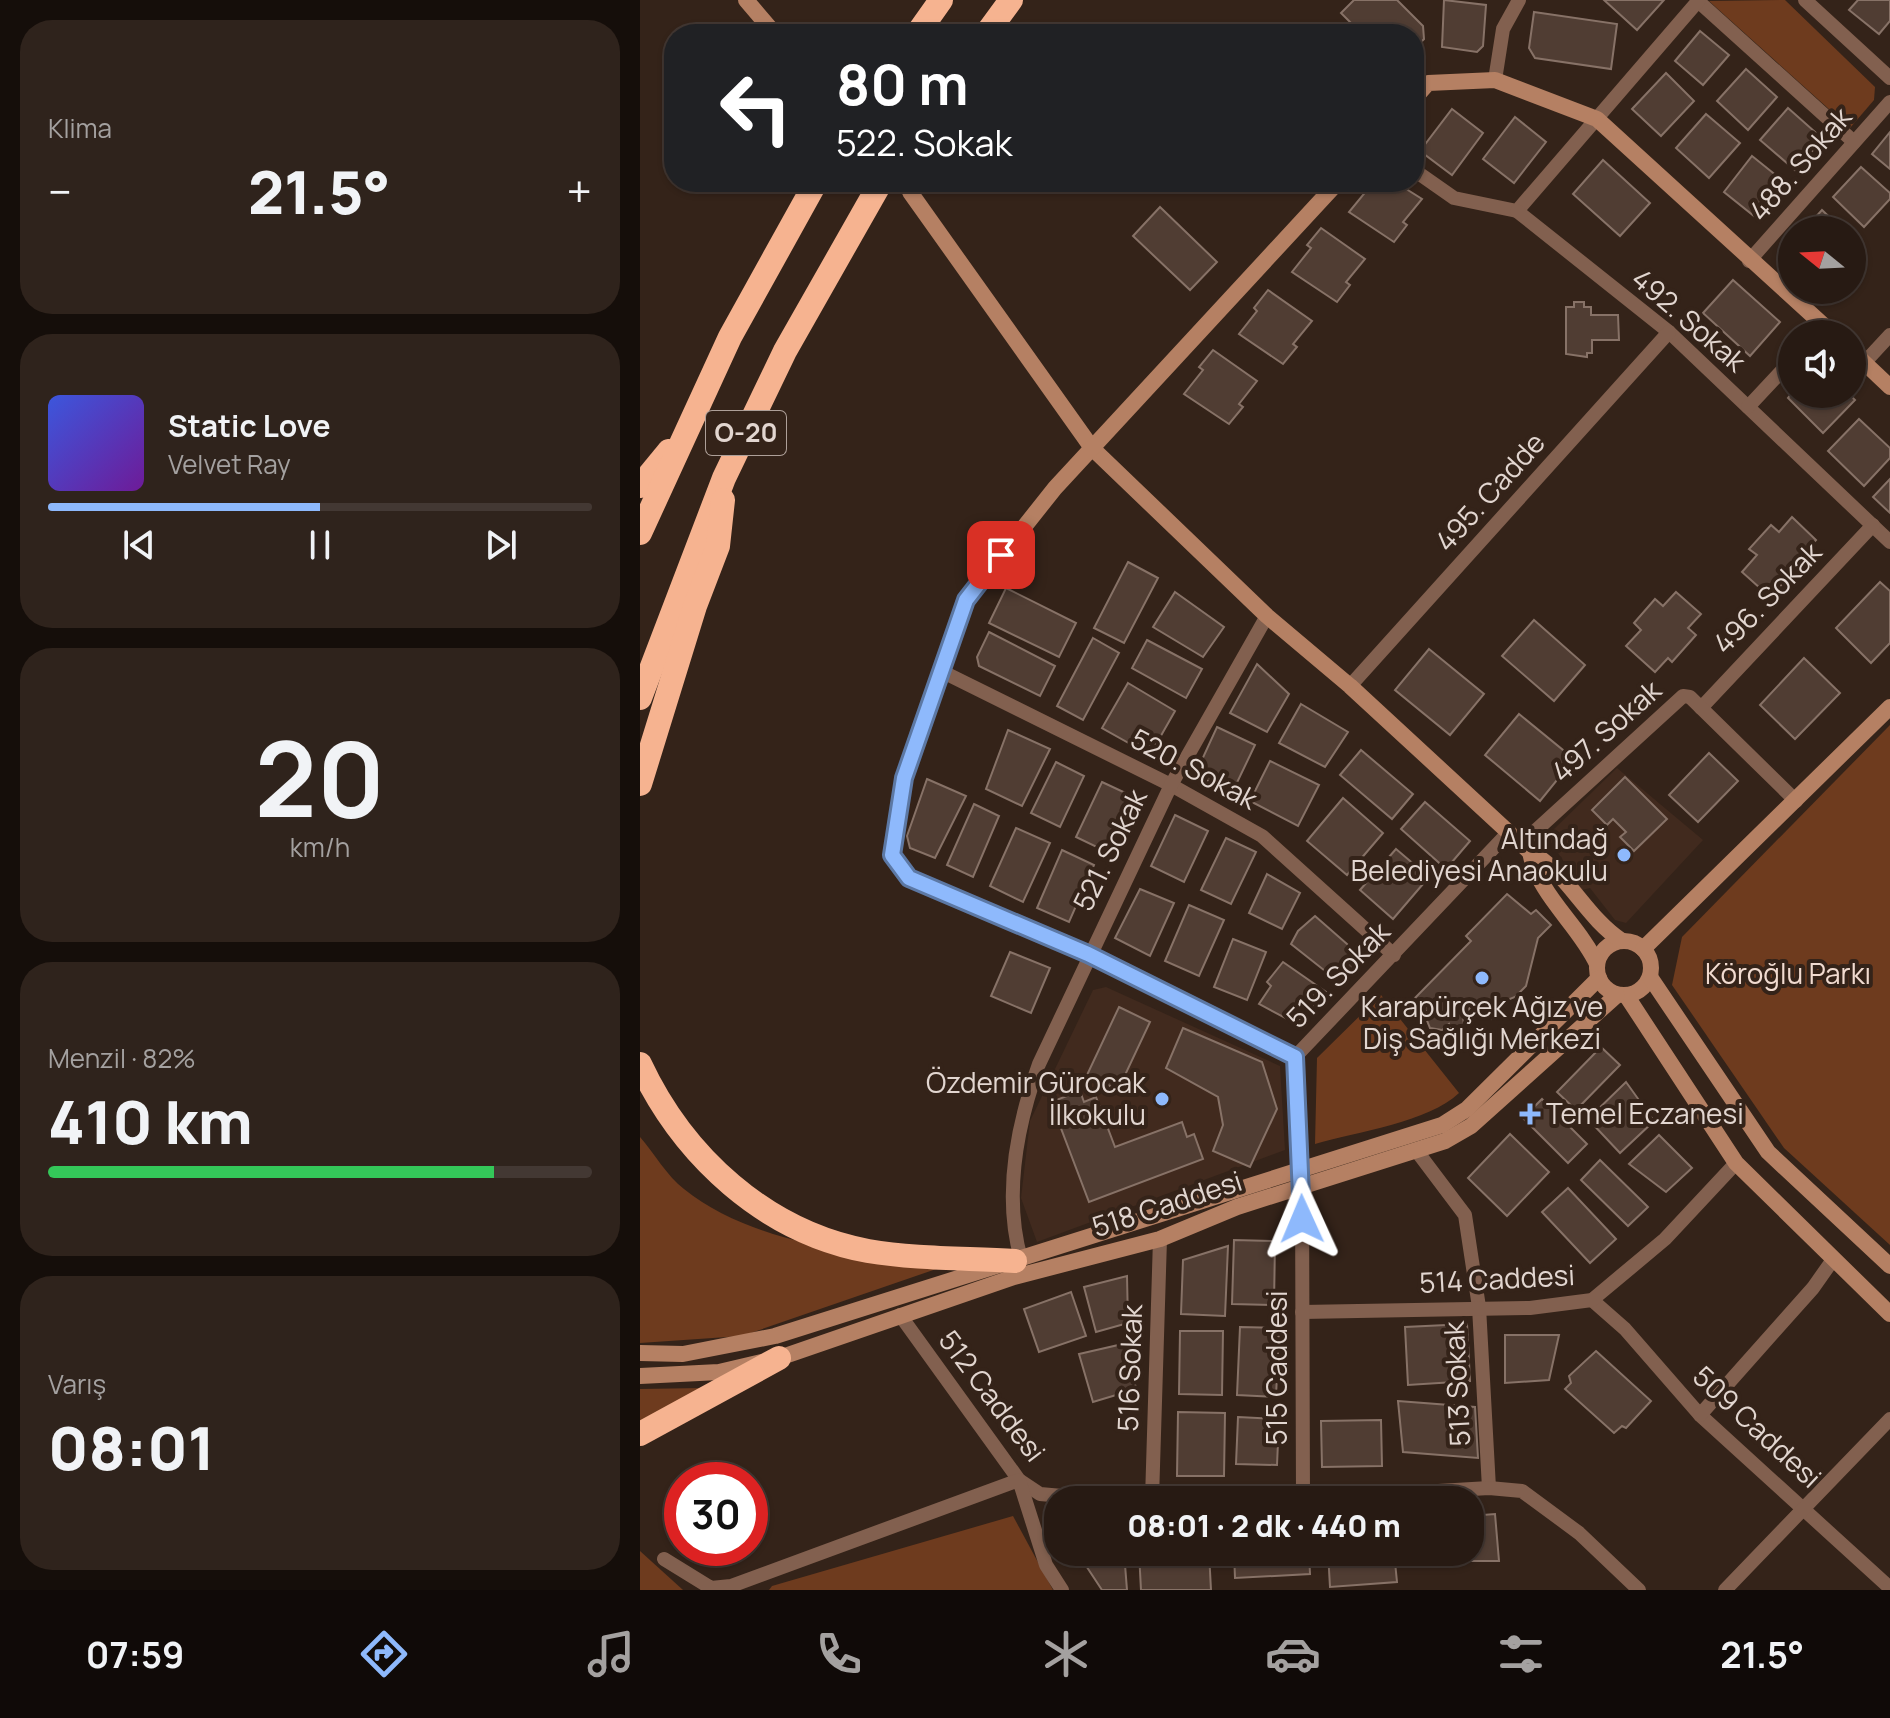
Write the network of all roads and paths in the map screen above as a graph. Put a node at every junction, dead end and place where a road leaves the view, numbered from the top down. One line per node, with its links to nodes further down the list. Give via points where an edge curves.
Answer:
1 (746, 0): 7 (street)
2 (941, 0): 8 (highway)
3 (1011, 0): 9 (highway)
4 (1519, 0): 11 (street, via 1503,29)
5 (1805, 0): 10 (street)
6 (1698, 1): 14 (street); 15 (street)
7 (766, 24)
8 (924, 24)
9 (993, 24)
10 (1890, 78)
11 (1495, 80): 12 (street, via 1428,83); 14 (street)
12 (1424, 88)
13 (1890, 102): 15 (street, 488. Sokak)
14 (1597, 119): 21 (street); 22 (street)
15 (1854, 142): 22 (street, 488. Sokak)
16 (1424, 177): 21 (street, via 1454,198)
17 (810, 192): 31 (highway, O-20, via 730,337)
18 (875, 192): 33 (highway, O-20, via 785,351)
19 (910, 192): 32 (street)
20 (1329, 192): 32 (street)
21 (1517, 211): 24 (street, 492. Sokak)
22 (1749, 261): 23 (street)
23 (1812, 320)
24 (1669, 332): 30 (street, 492. Sokak); 40 (street, 495. Cadde)
25 (1890, 335): 26 (street)
26 (1866, 361)
27 (1866, 363): 29 (street)
28 (1778, 375): 30 (street)
29 (1890, 387)
30 (1748, 407): 35 (street, 492. Sokak)
31 (686, 432): 34 (highway); 36 (highway, O-20)
32 (1092, 448): 38 (street); 39 (street, via 966,600)
33 (724, 478): 41 (highway, O-20); 44 (highway, via 718,546)
34 (640, 486)
35 (1873, 525): 37 (street, 492. Sokak); 43 (street, 496. Sokak)
36 (640, 533)
37 (1890, 542)
38 (1267, 616): 40 (street); 45 (street, 521. Sokak)
39 (941, 671): 45 (street, 520. Sokak); 49 (street, via 904,778)
40 (1350, 686): 47 (street)
41 (640, 698)
42 (1890, 707): 46 (street)
43 (1701, 708): 46 (street, 497. Sokak); 48 (street, 497. Sokak, via 1690,697 1676,699)
44 (640, 784)
45 (1171, 785): 52 (street, 521. Sokak); 53 (street, 520. Sokak, via 1262,836)
46 (1796, 801): 51 (street)
47 (1507, 834): 48 (street); 53 (street, 519. Sokak)
48 (1525, 849): 50 (street, via 1544,860 1599,926); 54 (street, via 1533,871 1587,944)
49 (892, 855): 52 (street, via 909,878)
50 (1622, 941): 51 (street); 54 (street, via 1605,948)
51 (1643, 949): 55 (street, via 1650,959)
52 (1088, 954): 57 (street); 64 (street, 521. Sokak, via 1039,1064 1021,1122 1012,1213)
53 (1394, 955): 57 (street, 519. Sokak)
54 (1598, 971): 56 (street, via 1606,988); 61 (street, 518 Caddesi, via 1454,1118)
55 (1650, 977): 56 (street, via 1639,991); 66 (street, via 1768,1152)
56 (1622, 995): 59 (street, 518 Caddesi, via 1471,1126); 60 (street)
57 (1295, 1057): 61 (street, 519. Sokak)
58 (640, 1064): 64 (highway, via 656,1098 694,1150 777,1217 840,1245 865,1250)
59 (1416, 1150): 62 (street, 518 Caddesi); 68 (street, 513 Sokak, via 1465,1215)
60 (1736, 1163): 65 (street); 67 (street, 514 Caddesi, via 1665,1239)
61 (1301, 1169): 62 (street, 519. Sokak); 64 (street, 518 Caddesi)
62 (1302, 1188): 63 (street, 518 Caddesi, via 1237,1207); 69 (street, 515 Caddesi)
63 (1160, 1239): 71 (street, 518 Caddesi, via 1014,1277); 79 (street, 516 Sokak)
64 (1018, 1260): 72 (street, 518 Caddesi, via 743,1344 683,1354)
65 (1832, 1261): 70 (street); 75 (street)
66 (1890, 1266)
67 (1592, 1300): 68 (street, 514 Caddesi, via 1530,1308); 75 (street, 509 Caddesi, via 1625,1329)
68 (1479, 1307): 69 (street, 514 Caddesi); 82 (street, 513 Sokak)
69 (1302, 1312): 80 (street, 515 Caddesi)
70 (1890, 1314)
71 (900, 1315): 73 (street, 518 Caddesi); 78 (street, 512 Caddesi)
72 (640, 1353)
73 (779, 1358): 74 (street, 518 Caddesi, via 719,1372); 77 (highway)
74 (640, 1376)
75 (1700, 1415): 84 (street, 509 Caddesi)
76 (1890, 1419): 84 (street)
77 (640, 1434)
78 (1019, 1480): 83 (street, 512 Caddesi); 85 (street, via 731,1586 711,1588); 87 (street, via 1046,1565)
79 (1152, 1486)
80 (1303, 1486)
81 (1484, 1488): 82 (street, 512 Caddesi)
82 (1489, 1488): 88 (street, 512 Caddesi, via 1522,1491 1542,1502)
83 (1044, 1494)
84 (1805, 1508): 86 (street, 509 Caddesi); 89 (street)
85 (675, 1566)
86 (1890, 1588)
87 (1062, 1590)
88 (1639, 1590)
89 (1725, 1590)

